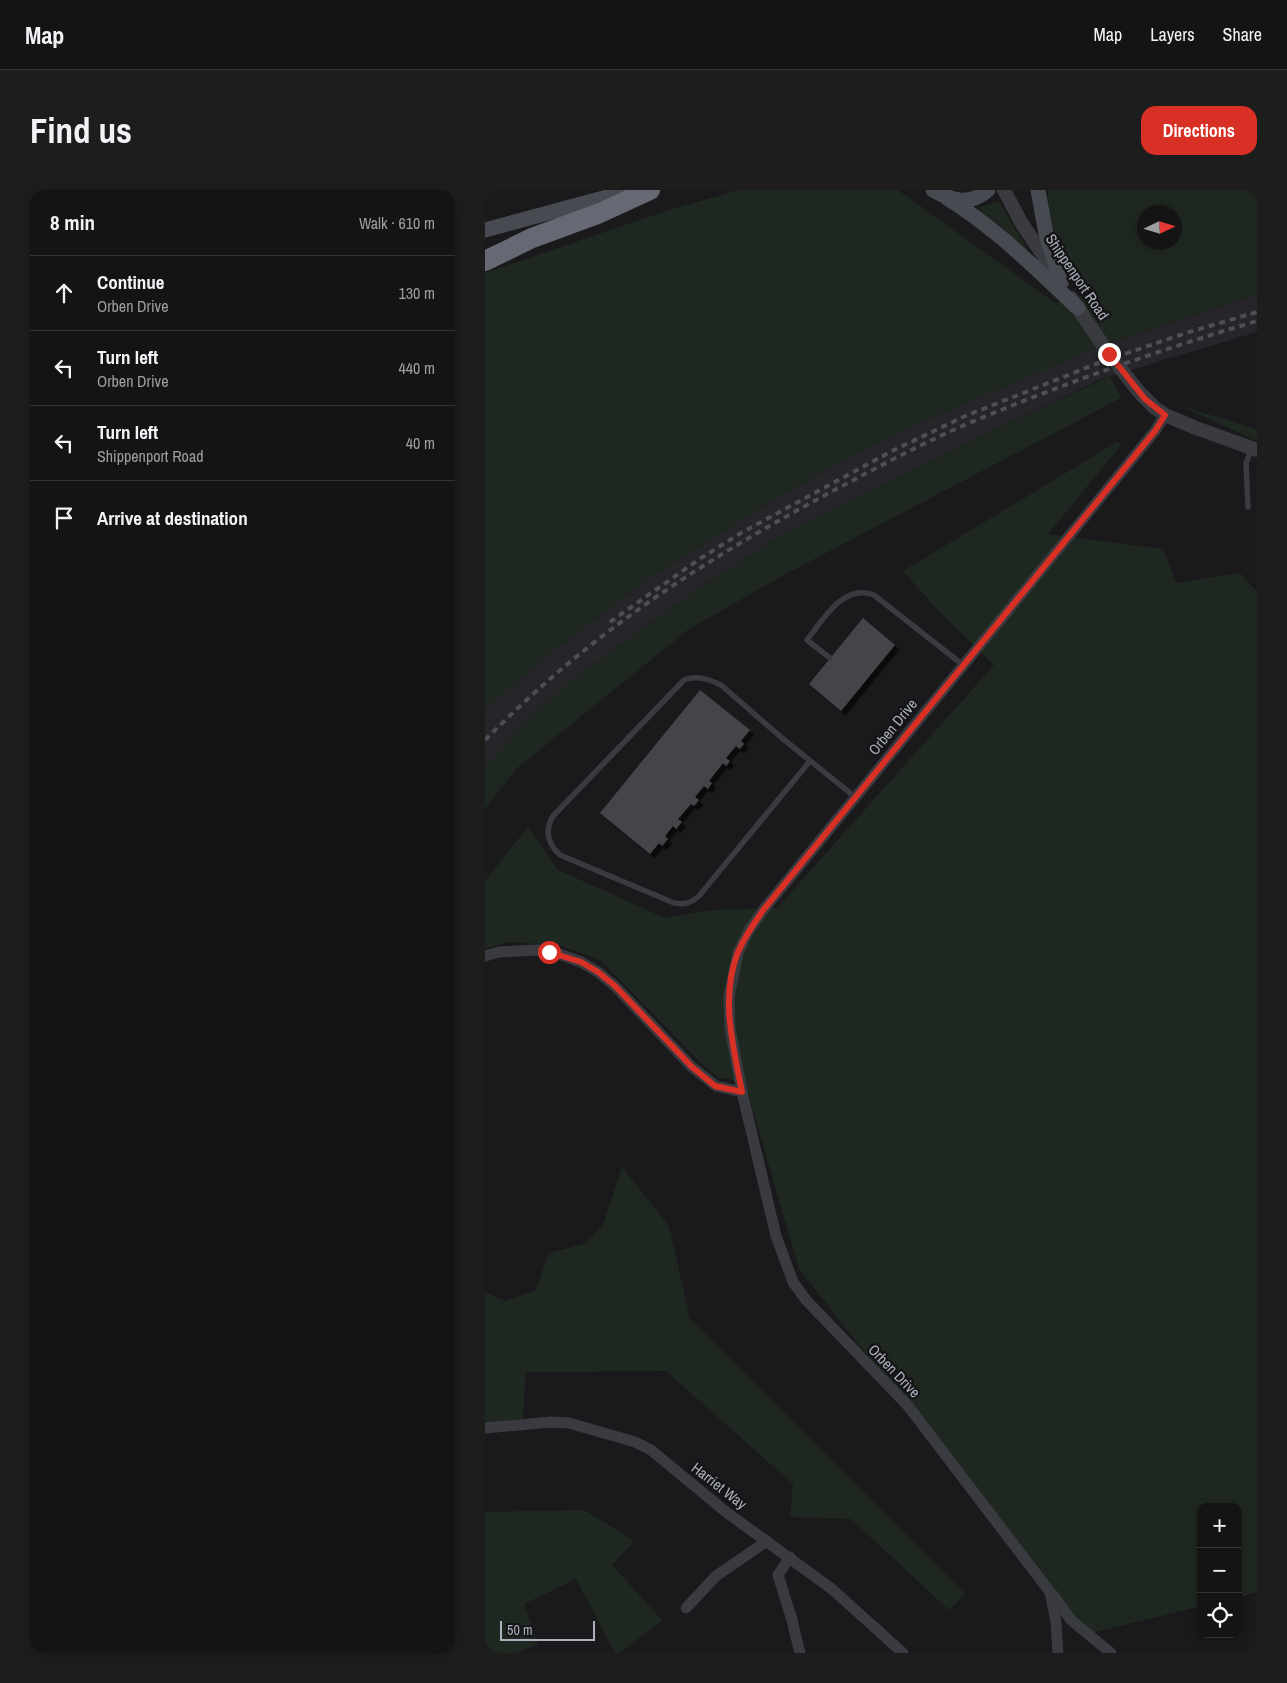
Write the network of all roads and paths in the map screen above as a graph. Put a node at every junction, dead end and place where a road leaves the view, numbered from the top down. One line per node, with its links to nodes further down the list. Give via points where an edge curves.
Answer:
1 (633, 190): 8 (main road)
2 (650, 190): 9 (highway, via 532,238)
3 (933, 190): 7 (main road)
4 (988, 190): 7 (main road, via 969,200)
5 (1005, 190): 10 (street, Shippenport Road, via 1021,222)
6 (1038, 190): 10 (main road, via 1046,234)
7 (947, 198): 11 (main road, via 986,225)
8 (485, 230)
9 (485, 261)
10 (1061, 283): 11 (street, Shippenport Road)
11 (1078, 308): 12 (street, Shippenport Road, via 1139,392)
12 (1165, 415): 13 (street, Shippenport Road); 16 (street, Orben Drive)
13 (1254, 450): 14 (lane, via 1246,463)
14 (1248, 507)
15 (830, 658): 16 (lane, via 807,640 833,606 863,592 874,595)
16 (963, 665): 18 (street, Orben Drive)
17 (810, 761): 17 (lane, via 721,685 710,680 684,680 553,816 548,838 554,850 561,855 674,903 691,902); 18 (lane)
18 (855, 797): 20 (street, Orben Drive, via 764,909 738,953 729,1010)
19 (485, 956): 20 (street, via 538,950 581,962 615,986 692,1067 715,1086)
20 (742, 1092): 24 (street, Orben Drive, via 775,1236 793,1282 806,1300 908,1406)
21 (485, 1428): 22 (street, Harriet Way, via 538,1422 569,1423 635,1442 651,1450 726,1512)
22 (767, 1540): 23 (street, Harriet Way); 25 (street, via 716,1576)
23 (790, 1557): 26 (street, via 778,1575); 27 (street, Harriet Way, via 832,1589)
24 (1050, 1592): 28 (street, Orben Drive, via 1056,1622); 29 (street, via 1071,1620)
25 (687, 1608)
26 (800, 1653)
27 (903, 1653)
28 (1057, 1653)
29 (1111, 1653)

